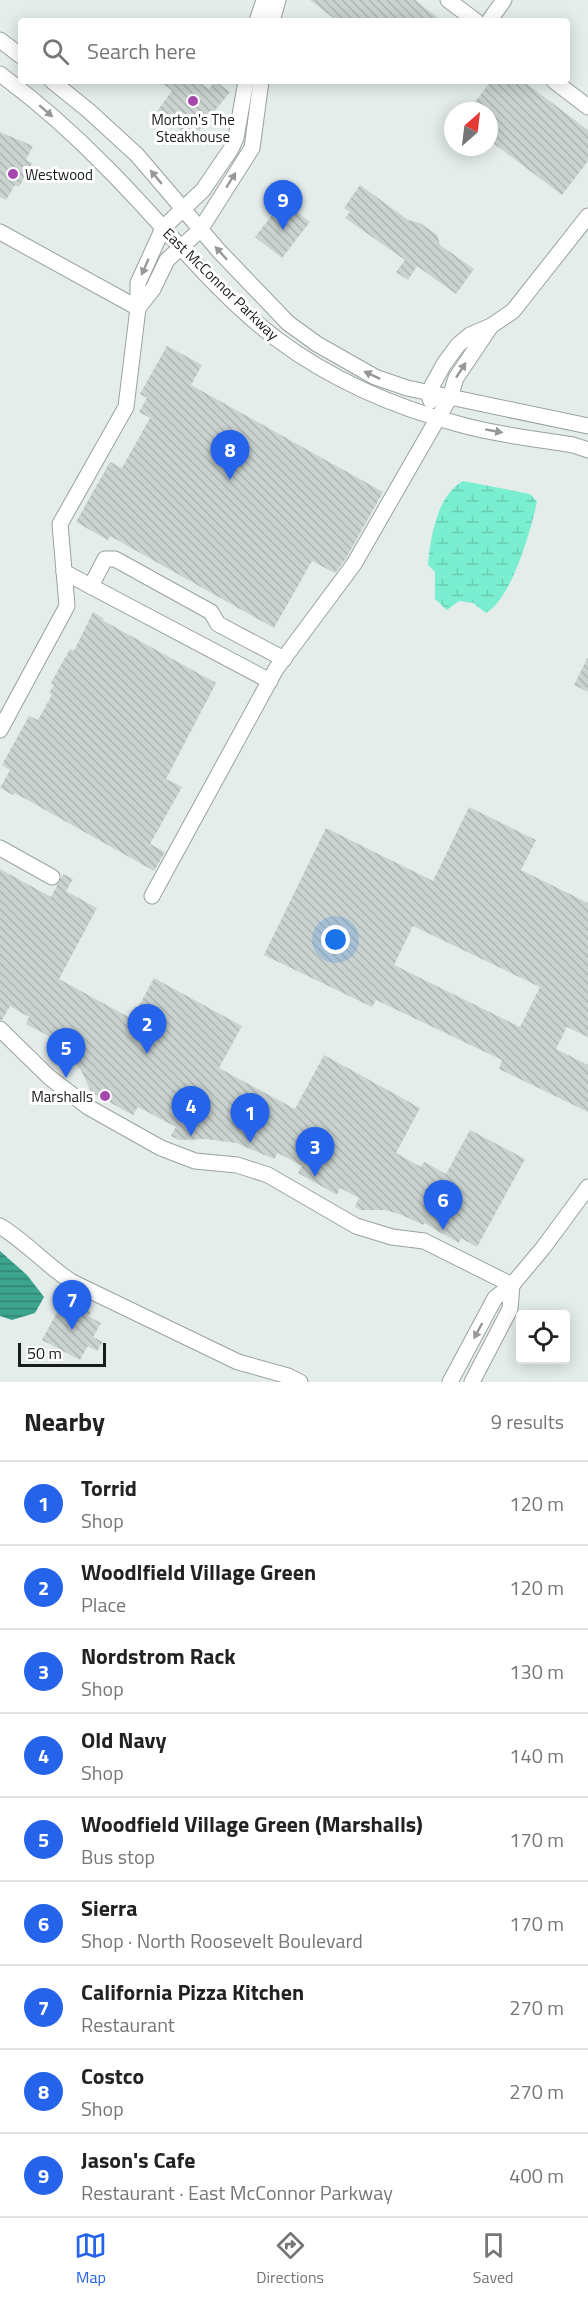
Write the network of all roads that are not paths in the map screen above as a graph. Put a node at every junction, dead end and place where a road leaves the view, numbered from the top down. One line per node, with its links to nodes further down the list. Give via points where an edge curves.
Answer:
1 (264, 0): 5 (street)
2 (278, 0): 6 (street)
3 (448, 0): 7 (street)
4 (504, 0): 8 (street)
5 (258, 18)
6 (273, 18)
7 (472, 18)
8 (491, 18)
9 (0, 40): 10 (street)
10 (18, 54)
11 (0, 74): 19 (street, East McConnor Parkway, one-way to 19, via 109,169)
12 (56, 84): 17 (street, East McConnor Parkway, one-way to 12, via 137,155)
13 (245, 84): 17 (street, via 231,149 203,190)
14 (261, 84): 20 (street, one-way to 14, via 252,148)
15 (558, 84): 16 (street)
16 (588, 107)
17 (183, 210): 19 (street); 20 (street, East McConnor Parkway)
18 (588, 216): 24 (street, via 513,311)
19 (163, 228): 22 (street, East McConnor Parkway); 23 (street, one-way to 23, via 138,283)
20 (200, 230): 22 (street); 25 (street, East McConnor Parkway, one-way to 20, via 375,377 317,344 288,323)
21 (0, 232): 23 (street)
22 (182, 248): 23 (street, via 167,260 153,289); 27 (street, East McConnor Parkway, via 249,315 295,352 356,387)
23 (138, 308): 30 (street, via 126,407 60,524)
24 (491, 326): 25 (street, via 458,345); 26 (street, one-way to 24, via 455,378)
25 (428, 393): 26 (street, East McConnor Parkway); 27 (street)
26 (450, 397): 27 (street); 28 (street, East McConnor Parkway)
27 (437, 417): 29 (street, East McConnor Parkway, one-way to 29); 32 (street, via 354,564)
28 (588, 426)
29 (588, 450)
30 (64, 572): 31 (street); 34 (street, via 66,606)
31 (91, 586): 32 (street, via 105,559 115,559 211,612 218,624); 33 (street)
32 (284, 659): 33 (street)
33 (270, 681): 37 (street)
34 (0, 730)
35 (0, 848): 36 (street)
36 (52, 877)
37 (152, 896)
38 (0, 1029): 41 (street, via 49,1077 88,1107 161,1148 195,1161 237,1165 268,1175 356,1227 424,1241)
39 (588, 1187): 41 (street)
40 (0, 1226): 42 (street, via 72,1281 238,1362)
41 (512, 1285): 43 (street, one-way to 43, via 495,1298); 44 (street, via 510,1309)
42 (300, 1382)
43 (450, 1382)
44 (472, 1382)

